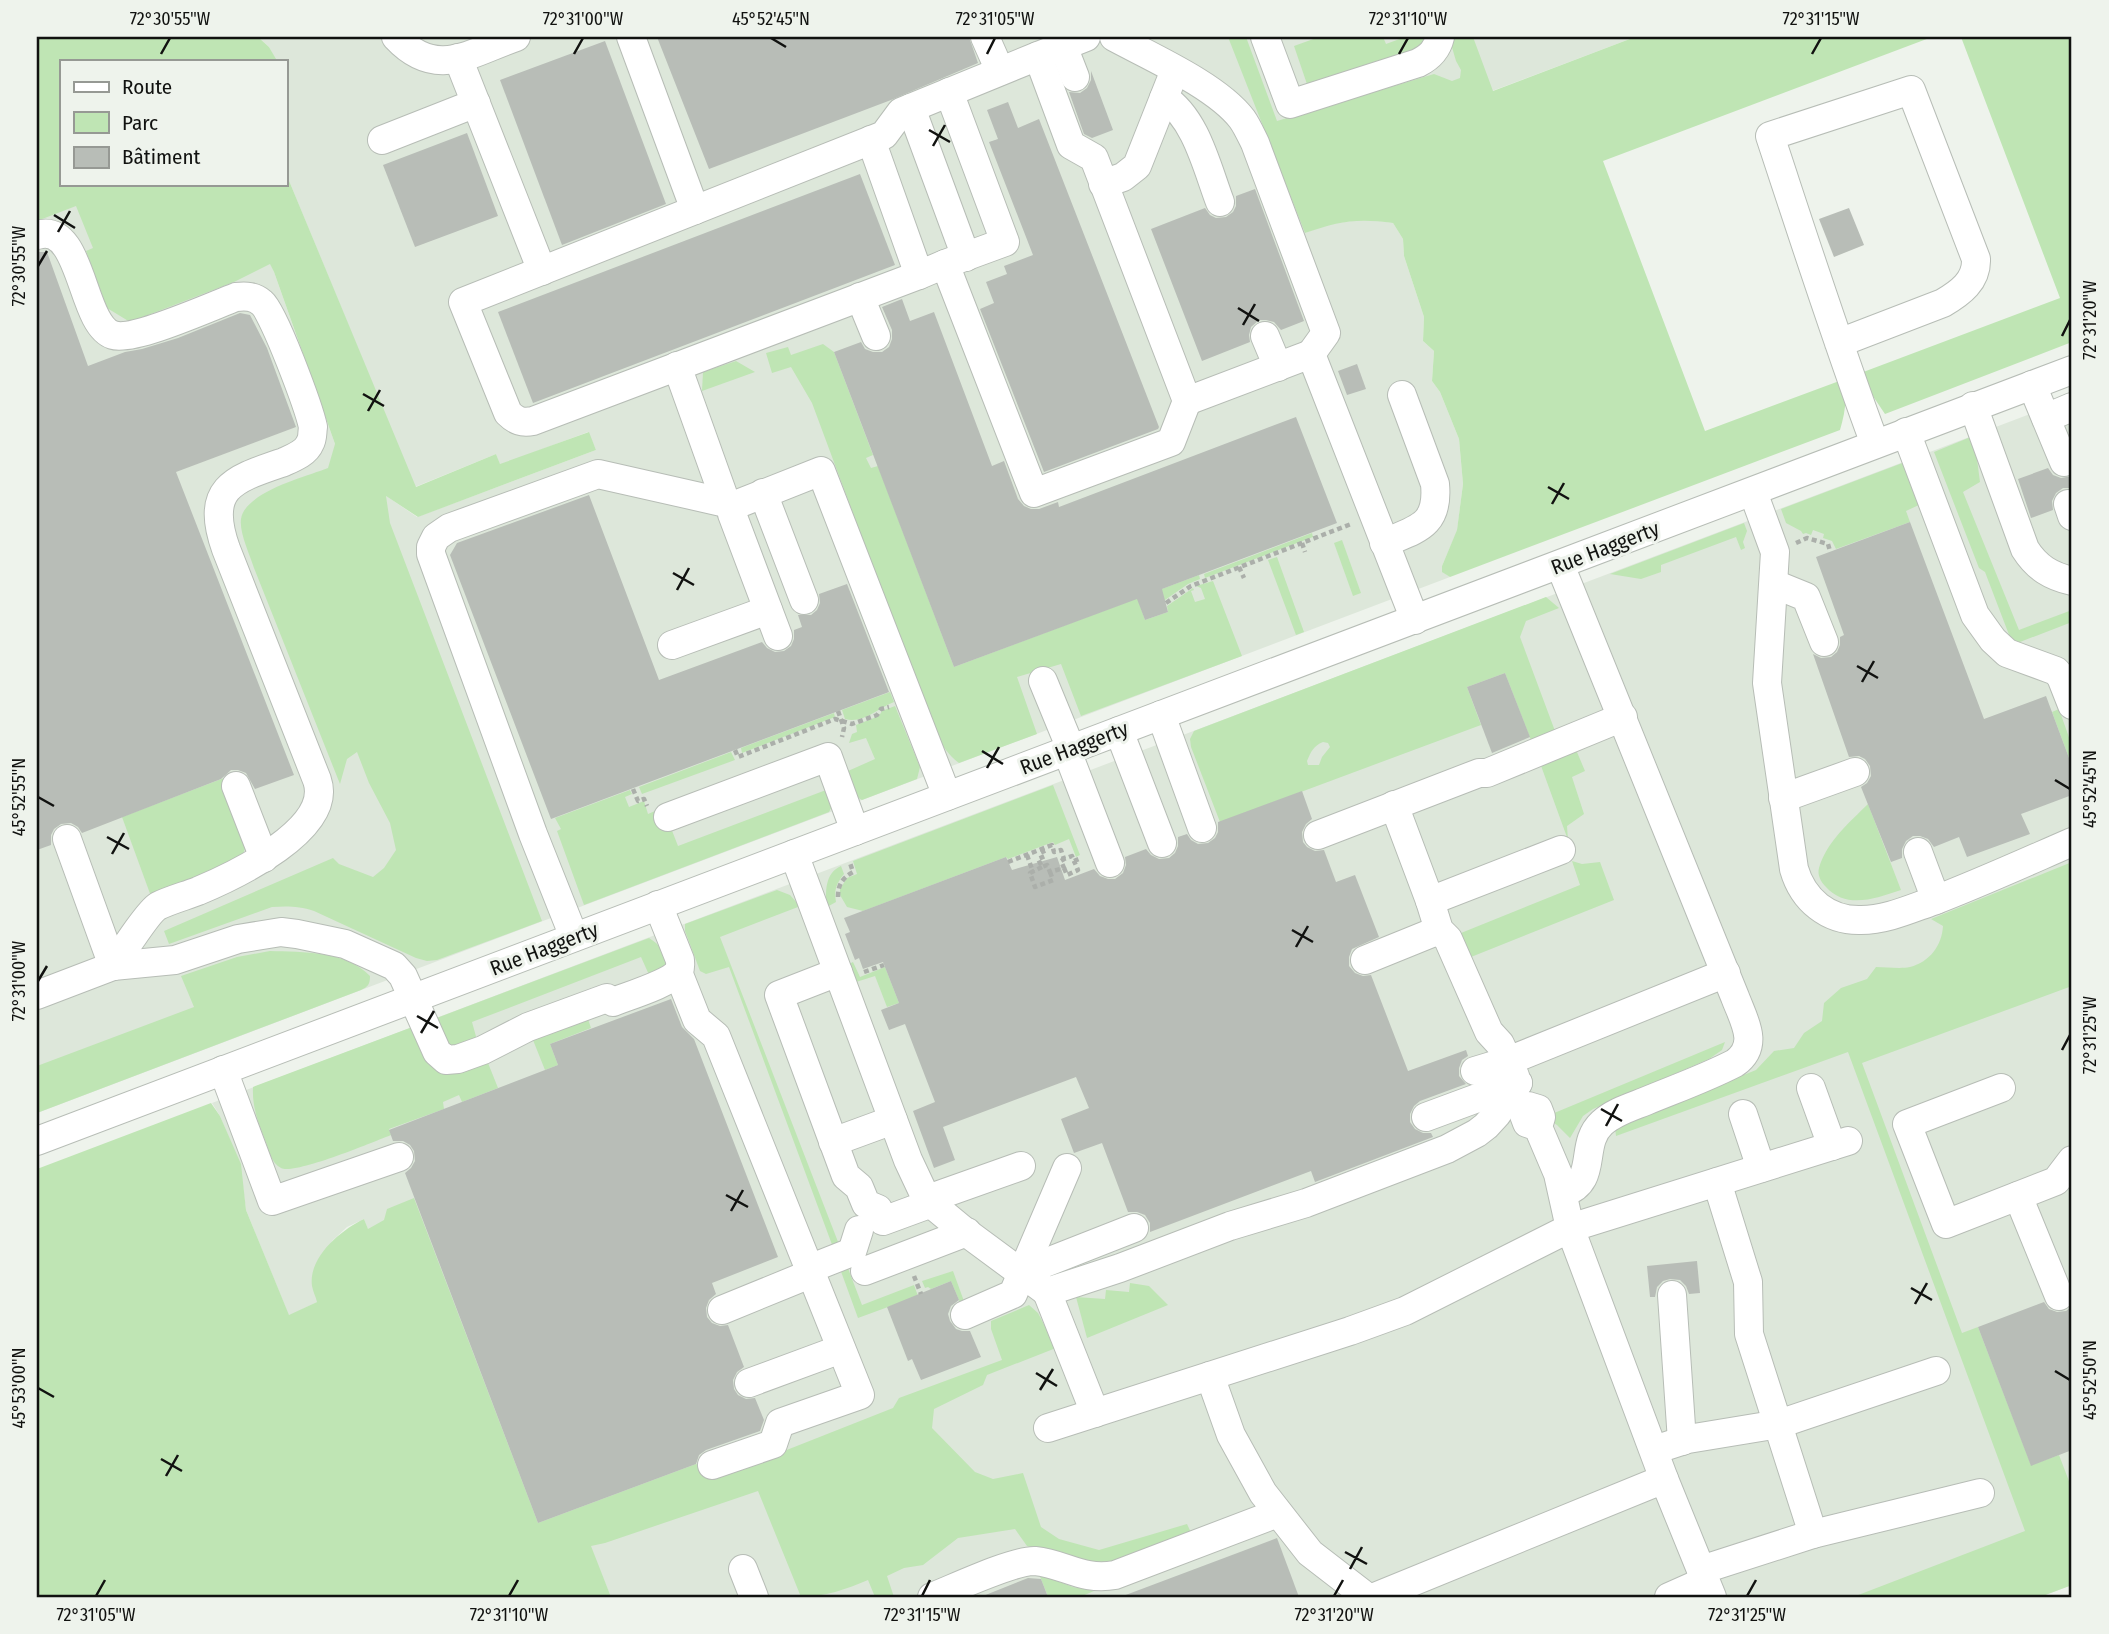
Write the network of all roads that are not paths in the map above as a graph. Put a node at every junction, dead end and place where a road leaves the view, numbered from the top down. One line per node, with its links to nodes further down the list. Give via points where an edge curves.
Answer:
1 (396, 37): 9 (street, via 423,58)
2 (516, 37): 9 (street)
3 (631, 37): 21 (street)
4 (985, 37): 11 (street)
5 (1114, 37): 10 (street)
6 (1265, 37): 7 (street, via 1290,104 1418,63 1432,54)
7 (1440, 37)
8 (1062, 46): 11 (street); 12 (street); 19 (street, via 1071,145)
9 (458, 58): 15 (street)
10 (1175, 70): 14 (street); 30 (street, via 1224,100 1255,143 1326,333)
11 (1000, 71): 13 (street)
12 (1075, 77)
13 (949, 92): 16 (street); 23 (street, via 1005,242)
14 (1164, 98): 19 (street, via 1138,166 1123,177); 20 (street, via 1185,117)
15 (476, 103): 18 (street); 24 (street)
16 (911, 108): 17 (street, via 901,111 884,135); 23 (street)
17 (871, 140): 21 (street); 25 (street)
18 (382, 141)
19 (1098, 159): 36 (street)
20 (1220, 202)
21 (695, 210): 24 (street)
22 (37, 235): 79 (street, via 50,234 62,243 98,321 113,335 133,336 236,297 262,303 273,319 311,419 312,436 306,449 233,482 222,498 219,518 226,549 321,793 315,811 303,825)
23 (956, 261): 25 (street); 36 (street, via 1034,492 1171,442)
24 (542, 271): 31 (street, via 463,302 503,403 515,420 533,421)
25 (919, 275): 26 (street)
26 (860, 297): 27 (street); 31 (street)
27 (876, 336)
28 (1265, 336): 32 (street)
29 (1839, 343): 29 (street, via 1770,136 1911,90 1976,259 1974,277 1943,303); 41 (street)
30 (1311, 354): 32 (street); 46 (street)
31 (677, 366): 45 (street)
32 (1278, 367): 36 (street)
33 (2072, 370): 34 (street, Rue Haggerty)
34 (2032, 385): 37 (street, Rue Haggerty); 39 (street)
35 (1402, 395): 46 (street, via 1437,499 1426,524)
36 (1187, 401)
37 (1973, 407): 40 (street, Rue Haggerty); 48 (street, via 2025,549 2046,572)
38 (2072, 407): 39 (street)
39 (2046, 418): 42 (street)
40 (1906, 432): 41 (street, Rue Haggerty); 57 (street, via 1975,615 2007,653 2056,671)
41 (1875, 444): 43 (street, Rue Haggerty)
42 (2064, 462)
43 (1753, 492): 47 (street, Rue Haggerty); 49 (street, via 1775,552)
44 (762, 493): 45 (street); 50 (street); 66 (street, via 821,471)
45 (730, 504): 51 (street); 63 (street, via 598,474 436,537 431,554)
46 (1384, 543): 52 (street)
47 (1560, 565): 52 (street, Rue Haggerty); 59 (street)
48 (2072, 581)
49 (1774, 584): 54 (street, via 1806,597); 67 (street, via 1767,683)
50 (803, 600)
51 (768, 610): 53 (street); 55 (street)
52 (1415, 620): 58 (street, Rue Haggerty)
53 (778, 636)
54 (1824, 642)
55 (672, 645)
56 (1042, 681): 62 (street)
57 (2072, 705)
58 (1161, 715): 60 (street, Rue Haggerty); 70 (street)
59 (1623, 716): 68 (street, via 1487,774); 90 (street)
60 (1119, 731): 62 (street, Rue Haggerty); 75 (street)
61 (519, 735): 63 (street)
62 (1069, 750): 66 (street, Rue Haggerty); 80 (street)
63 (521, 770): 85 (street, via 522,805)
64 (1855, 772): 67 (street)
65 (236, 786): 79 (street)
66 (947, 796): 71 (street, Rue Haggerty)
67 (1783, 799): 81 (street, via 1797,878 1816,906 1831,915 1860,920)
68 (1394, 805): 72 (street); 82 (street)
69 (668, 817): 71 (street, via 828,757)
70 (1202, 828)
71 (855, 831): 78 (street, Rue Haggerty)
72 (1318, 835)
73 (66, 839): 87 (street)
74 (2072, 842): 81 (street)
75 (1162, 843)
76 (1562, 850): 82 (street)
77 (1918, 852): 81 (street)
78 (794, 854): 83 (street, Rue Haggerty); 89 (street)
79 (264, 858): 87 (street, via 155,907)
80 (1110, 863)
81 (1936, 900)
82 (1430, 901): 84 (street)
83 (658, 905): 85 (street, Rue Haggerty); 88 (street, via 680,960)
84 (1439, 930): 86 (street); 97 (street, via 1448,939 1489,1032 1500,1044)
85 (574, 937): 92 (street, Rue Haggerty)
86 (1365, 960)
87 (113, 965): 91 (street); 92 (street, via 175,960 270,933 298,934 345,944 394,966)
88 (678, 972): 92 (street, via 613,1002 607,998 452,1060 437,1052); 119 (street, via 697,1020 716,1036)
89 (838, 972): 100 (street); 102 (street, via 779,995)
90 (1726, 973): 97 (street); 110 (street, via 1746,1027 1746,1054 1725,1069 1608,1118 1592,1137 1583,1178)
91 (37, 995)
92 (412, 998): 93 (street, Rue Haggerty)
93 (223, 1070): 101 (street, Rue Haggerty); 103 (street, via 272,1201)
94 (1475, 1071): 97 (street)
95 (1811, 1088): 107 (street, via 1840,1143)
96 (2001, 1088): 111 (street, via 1907,1124 1946,1224)
97 (1523, 1094): 99 (street); 110 (street); 113 (street, via 1486,1126 1447,1149 1306,1203)
98 (1743, 1114): 107 (street)
99 (1426, 1117)
100 (893, 1120): 102 (street); 112 (street, via 916,1180)
101 (37, 1141)
102 (833, 1142): 116 (street, via 846,1176 859,1187 866,1204 878,1209)
103 (399, 1157)
104 (2072, 1160): 111 (street, via 2056,1181)
105 (1021, 1166): 112 (street)
106 (1067, 1168): 120 (street)
107 (1761, 1168): 109 (street)
108 (1313, 1178): 113 (street)
109 (1717, 1182): 115 (street); 131 (street, via 1748,1282 1749,1334)
110 (1563, 1193): 115 (street)
111 (2018, 1196): 123 (street)
112 (930, 1201): 116 (street); 117 (street)
113 (1242, 1222): 121 (street)
114 (1135, 1228): 120 (street)
115 (1570, 1228): 128 (street, via 1405,1311); 134 (street)
116 (861, 1229): 119 (street, via 852,1252)
117 (967, 1232): 118 (street); 120 (street)
118 (865, 1271)
119 (810, 1272): 124 (street); 126 (street)
120 (1022, 1272): 121 (street); 125 (street, via 1013,1294)
121 (1047, 1292): 130 (street)
122 (1672, 1295): 133 (street)
123 (2059, 1296)
124 (722, 1310)
125 (965, 1315)
126 (841, 1349): 129 (street); 135 (street, via 860,1395 780,1423 773,1444)
127 (1936, 1371): 131 (street)
128 (1210, 1376): 130 (street); 138 (street, via 1231,1435)
129 (750, 1383)
130 (1095, 1413): 132 (street)
131 (1779, 1424): 133 (street); 139 (street)
132 (1048, 1428)
133 (1682, 1441): 134 (street)
134 (1654, 1450): 136 (street)
135 (712, 1465)
136 (1664, 1479): 141 (street); 142 (street)
137 (1980, 1493): 139 (street)
138 (1278, 1513): 144 (street, via 1115,1575 1092,1577 1031,1561); 145 (street, via 1319,1561)
139 (1813, 1534): 141 (street)
140 (743, 1569): 143 (street)
141 (1706, 1583): 147 (street)
142 (1433, 1587): 146 (street)
143 (754, 1597)
144 (932, 1597)
145 (1367, 1597)
146 (1376, 1597)
147 (1669, 1597)

